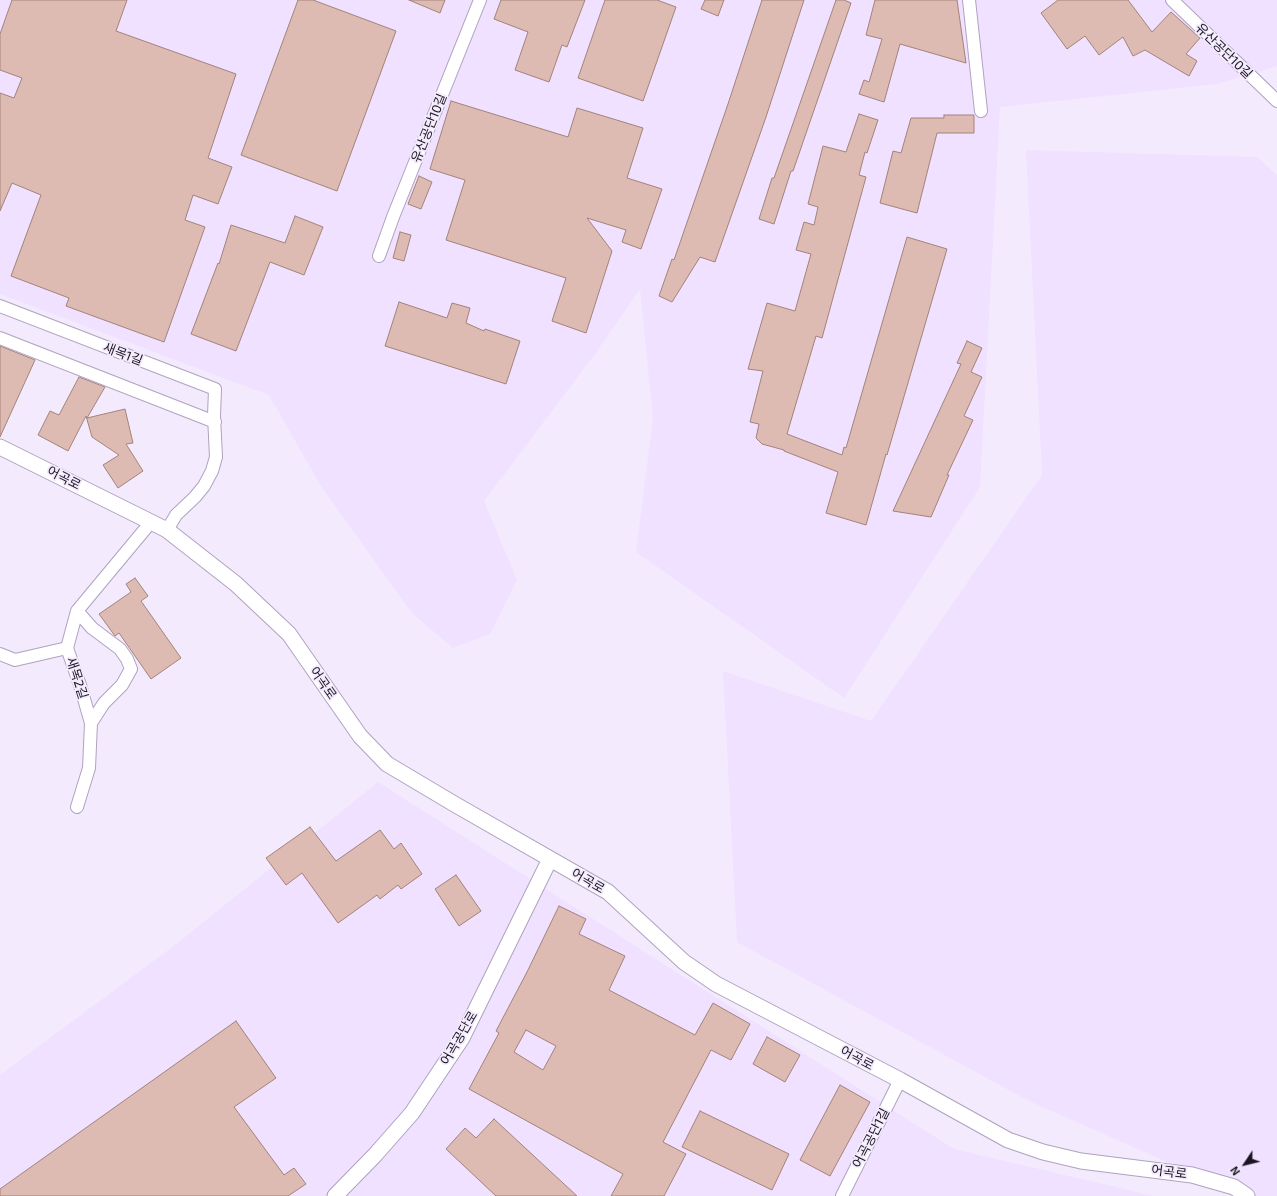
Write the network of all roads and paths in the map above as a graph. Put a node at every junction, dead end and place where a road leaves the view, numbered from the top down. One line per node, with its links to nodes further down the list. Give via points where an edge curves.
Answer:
1 (480, 0): 6 (street, 유산공단10길, via 393,217)
2 (969, 0): 5 (street)
3 (1172, 0): 4 (street, 유산공단10길)
4 (1277, 101)
5 (981, 111)
6 (380, 256)
7 (0, 306): 9 (street, 새목1길, via 216,389)
8 (0, 338): 9 (street)
9 (214, 422): 12 (street, 새목1길, via 216,457 212,471 204,486 176,515)
10 (0, 446): 11 (street, 어곡로)
11 (151, 522): 12 (street, 어곡로); 13 (street, 새목2길)
12 (167, 530): 18 (street, 어곡로, via 236,584 289,634 360,736 387,764)
13 (77, 611): 14 (street, 새목2길); 16 (street, 새목2길, via 92,628 120,649 131,669 122,686 104,703)
14 (67, 648): 15 (street, via 14,660); 16 (street, 새목2길)
15 (0, 654)
16 (91, 723): 17 (street, 새목2길, via 89,768)
17 (77, 807)
18 (550, 859): 19 (street, 어곡로, via 608,892 684,962 716,984); 20 (street, 어곡공단로, via 462,1038 412,1113)
19 (900, 1080): 21 (street, 어곡공단1길); 22 (street, 어곡로, via 1008,1140 1043,1152 1081,1161 1192,1175 1234,1187)
20 (335, 1196)
21 (842, 1196)
22 (1247, 1196)

